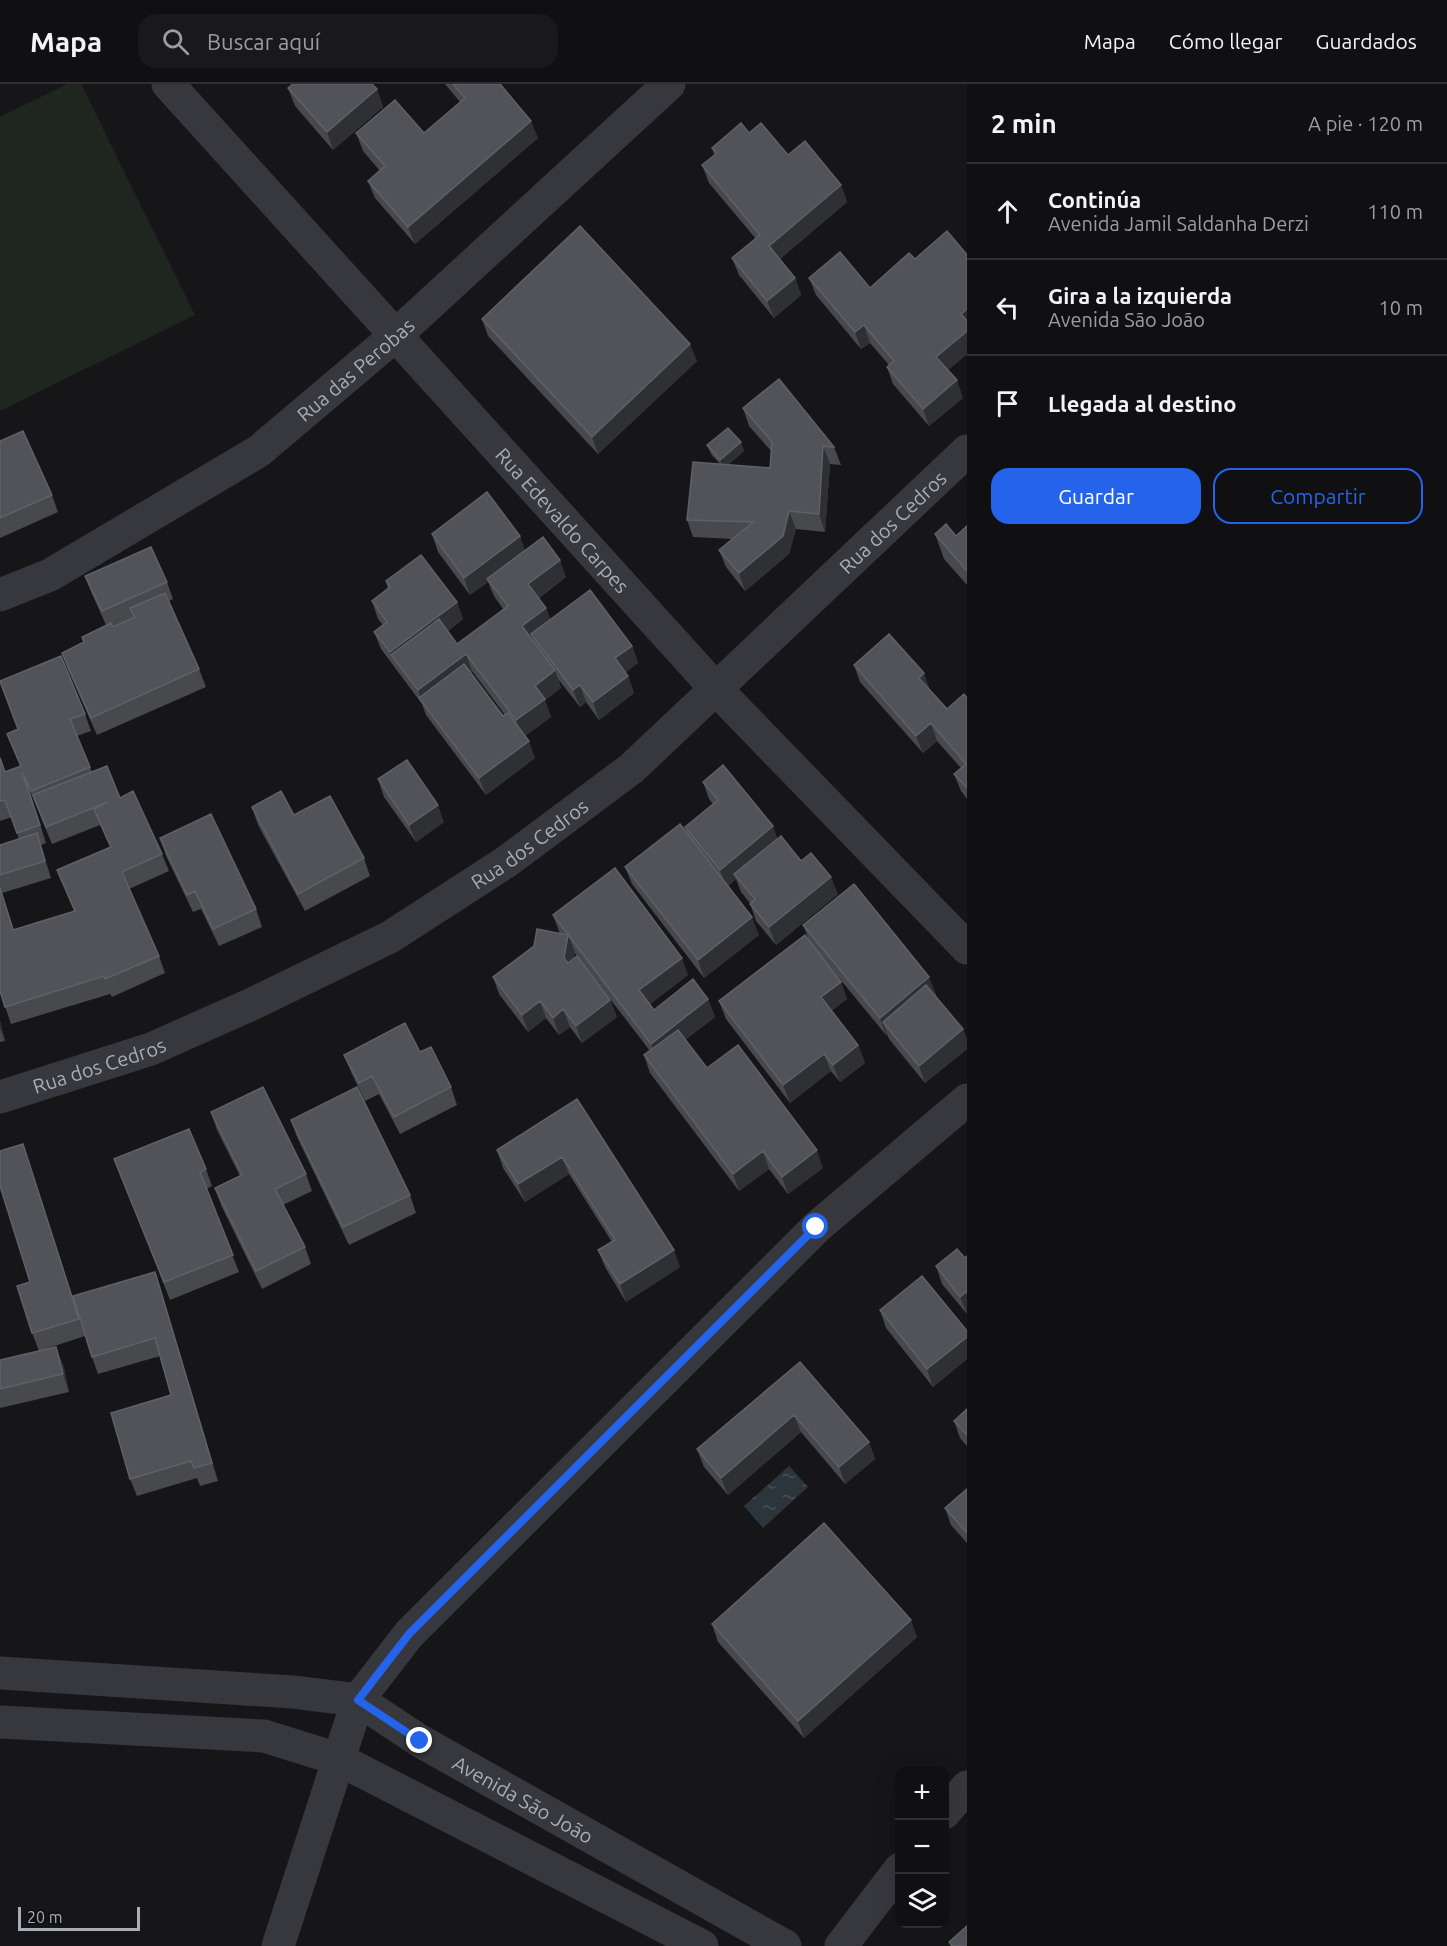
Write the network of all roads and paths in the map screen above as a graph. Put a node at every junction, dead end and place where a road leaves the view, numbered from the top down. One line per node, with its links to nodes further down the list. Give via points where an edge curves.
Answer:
1 (168, 84): 3 (street, Rua Edevaldo Carpes)
2 (669, 84): 3 (street, Rua das Perobas)
3 (396, 335): 5 (street, Rua das Perobas, via 259,451 50,575); 6 (street, Rua Edevaldo Carpes)
4 (967, 452): 6 (street, Rua dos Cedros)
5 (0, 595)
6 (716, 689): 7 (street, Rua Edevaldo Carpes); 8 (street, Rua dos Cedros, via 632,768 506,862 390,937 151,1049)
7 (967, 948)
8 (0, 1097)
9 (967, 1100): 11 (street, via 816,1227 409,1634)
10 (0, 1673): 11 (street, Avenida São João, via 293,1692)
11 (358, 1700): 13 (street); 19 (street, Avenida São João, via 420,1741)
12 (0, 1722): 13 (street, via 264,1736)
13 (338, 1759): 17 (street); 18 (street)
14 (967, 1787): 15 (street)
15 (949, 1808)
16 (896, 1874): 20 (street)
17 (278, 1946)
18 (702, 1946)
19 (785, 1946)
20 (841, 1946)

